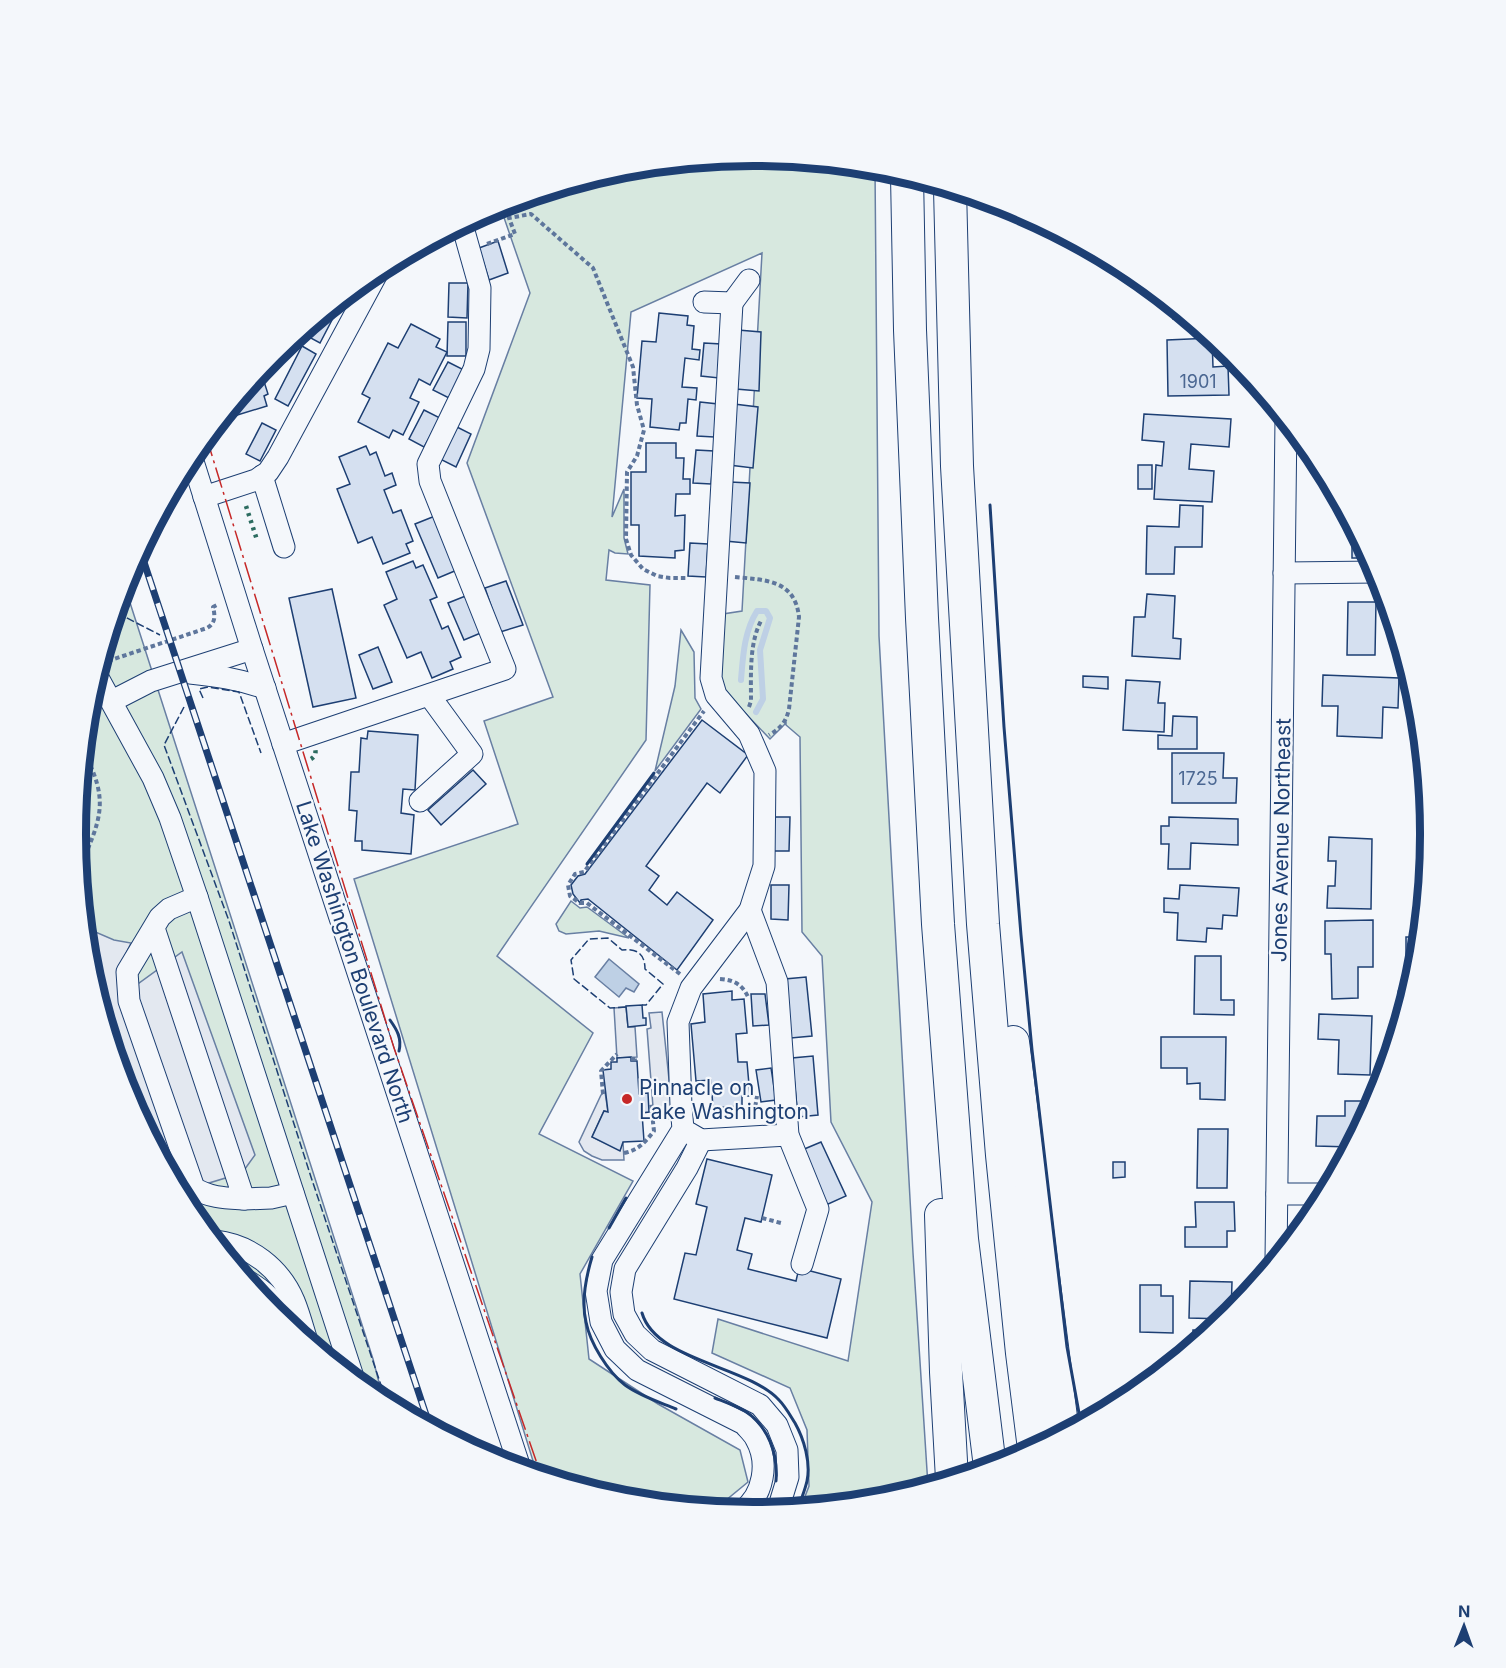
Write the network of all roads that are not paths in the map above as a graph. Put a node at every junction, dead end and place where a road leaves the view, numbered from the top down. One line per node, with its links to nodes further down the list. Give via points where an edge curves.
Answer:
1 (907, 185): 26 (highway, via 922,618)
2 (950, 196): 21 (highway, via 957,466)
3 (464, 232): 19 (street, via 480,288 478,349 474,369 428,464 430,481 506,669)
4 (749, 280): 7 (street)
5 (369, 288): 10 (street, via 278,457)
6 (704, 302): 7 (street)
7 (732, 303): 25 (street, via 711,678 716,695 749,734 765,771 764,866)
8 (1286, 432): 14 (street, Jones Avenue Northeast)
9 (195, 468): 11 (street, Lake Washington Boulevard North)
10 (262, 476): 11 (street); 12 (street)
11 (204, 496): 15 (street, Lake Washington Boulevard North)
12 (284, 547)
13 (1367, 572): 14 (street)
14 (1284, 573): 31 (street, Jones Avenue Northeast)
15 (252, 649): 16 (street); 18 (street, Lake Washington Boulevard North)
16 (180, 672): 18 (street, via 223,676); 20 (street, via 151,681)
17 (104, 680): 20 (street)
18 (265, 688): 22 (street, Lake Washington Boulevard North)
19 (429, 695): 22 (street); 23 (street, via 472,754)
20 (112, 701): 24 (street, via 153,778)
21 (971, 711): 39 (highway); 40 (highway, via 1002,1155)
22 (283, 744): 41 (street, Lake Washington Boulevard North)
23 (420, 801)
24 (197, 897): 27 (street, via 169,909); 30 (street)
25 (750, 910): 28 (street, via 691,988 678,1022 681,1106); 29 (street, via 777,982)
26 (938, 924): 42 (highway, via 962,1239); 43 (highway, via 940,1199)
27 (154, 928): 33 (street); 33 (street, via 127,972 129,1001 194,1188 217,1198)
28 (692, 1135): 29 (street); 44 (street, via 687,1168 625,1269 621,1292 624,1314 635,1334 652,1350 760,1405 777,1425 787,1450 788,1477); 45 (street, via 602,1260 596,1291 601,1322 615,1349 638,1370 744,1424 756,1438 763,1474)
29 (788, 1135): 36 (street, via 818,1209)
30 (293, 1193): 33 (street); 38 (street)
31 (1277, 1194): 32 (street); 35 (street, Jones Avenue Northeast)
32 (1315, 1194)
33 (244, 1199)
34 (226, 1243): 37 (street, via 251,1252 271,1267 294,1300)
35 (1276, 1248)
36 (802, 1264)
37 (302, 1326)
38 (349, 1366)
39 (1062, 1426)
40 (1033, 1440)
41 (517, 1458)
42 (989, 1458)
43 (952, 1471)
44 (781, 1501)
45 (751, 1502)

